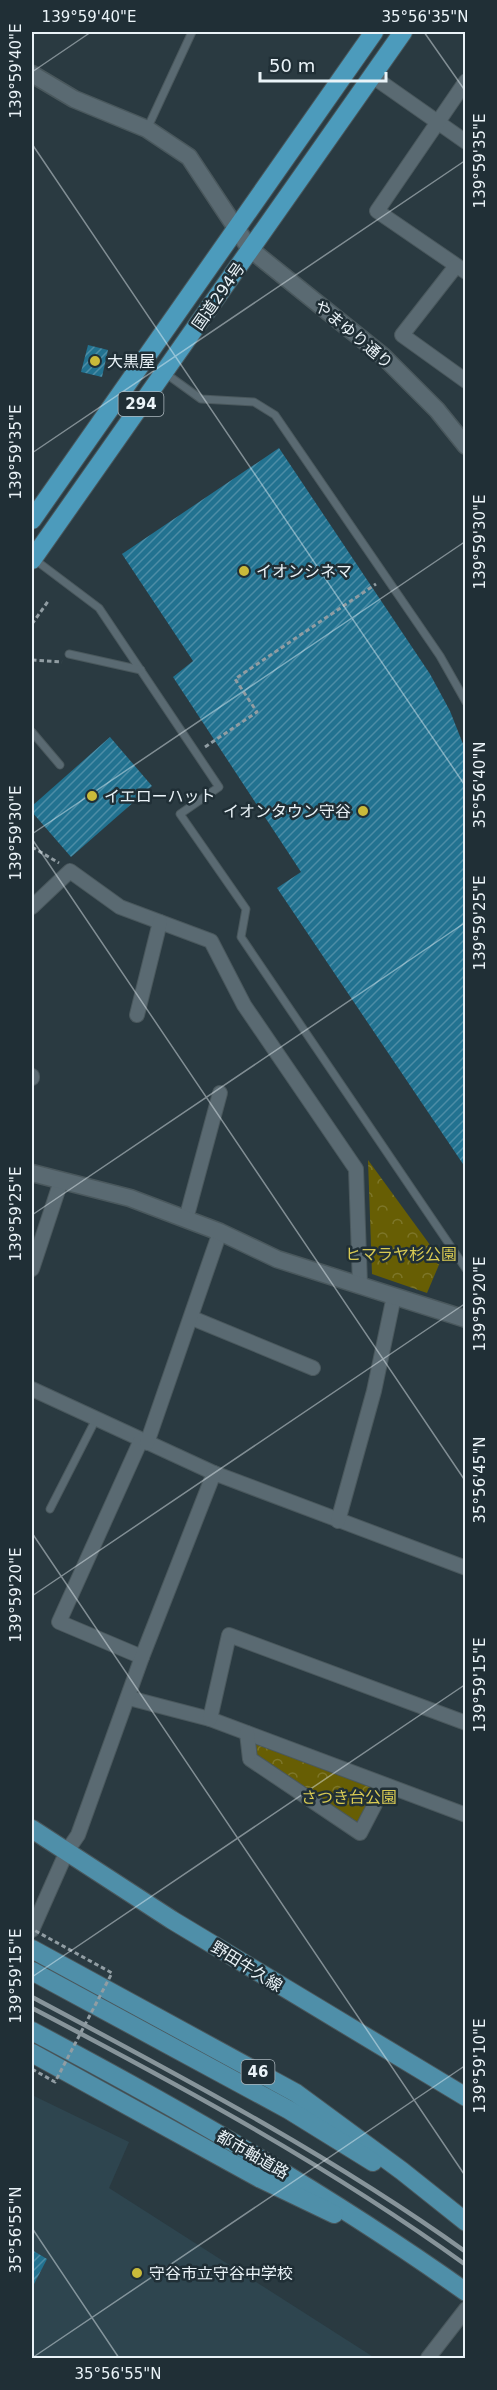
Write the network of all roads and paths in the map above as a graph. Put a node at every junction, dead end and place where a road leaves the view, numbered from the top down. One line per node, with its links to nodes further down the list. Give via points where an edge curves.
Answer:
1 (192, 32): 8 (lane)
2 (374, 32): 10 (highway, 国道294号 / 294)
3 (403, 32): 5 (highway, 国道294号 / 294)
4 (32, 75): 8 (street, やまゆり通り, via 74,99)
5 (372, 76): 7 (street); 11 (highway, 国道294号 / 294)
6 (465, 81): 7 (street)
7 (438, 122): 9 (street); 12 (street, via 377,211)
8 (147, 129): 10 (street, やまゆり通り, via 189,157)
9 (465, 142)
10 (236, 229): 11 (street, やまゆり通り); 16 (highway, 国道294号 / 294)
11 (250, 249): 13 (highway, 国道294号 / 294); 15 (street, やまゆり通り, via 383,356 437,410)
12 (461, 269): 14 (street, via 402,335)
13 (163, 372): 17 (highway, 国道294号 / 294); 24 (lane, via 201,399 254,402 275,415 440,656)
14 (465, 381)
15 (465, 446)
16 (32, 520)
17 (32, 559): 23 (lane, via 99,608)
18 (371, 588): 26 (path, via 235,679 257,712)
19 (49, 600): 20 (path)
20 (32, 624)
21 (69, 654): 22 (path, via 62,662); 23 (lane)
22 (32, 660)
23 (141, 670): 39 (lane, via 219,787 180,814 246,909 241,937)
24 (465, 702)
25 (32, 732): 27 (lane)
26 (215, 740)
27 (60, 765)
28 (32, 847): 29 (path)
29 (70, 871): 30 (street); 31 (street, via 120,907)
30 (32, 907)
31 (160, 922): 32 (street); 40 (street, via 211,941 244,1005 356,1169)
32 (137, 1015)
33 (220, 1092): 36 (street)
34 (32, 1173): 35 (street)
35 (62, 1182): 36 (street, via 130,1198); 38 (street)
36 (186, 1219): 37 (street)
37 (220, 1232): 40 (street, via 278,1259); 42 (street)
38 (32, 1269)
39 (465, 1269)
40 (360, 1285): 41 (street)
41 (394, 1296): 43 (street); 50 (street, via 374,1391)
42 (192, 1318): 44 (street); 47 (street)
43 (465, 1319)
44 (313, 1368)
45 (32, 1389): 46 (street)
46 (96, 1419): 47 (street); 49 (lane)
47 (144, 1441): 48 (street); 52 (street, via 59,1622)
48 (214, 1473): 50 (street); 52 (street)
49 (50, 1509)
50 (338, 1521): 51 (street)
51 (465, 1568)
52 (142, 1657): 53 (street)
53 (129, 1698): 54 (street); 60 (street, via 78,1835)
54 (210, 1719): 55 (street, via 229,1635); 56 (street)
55 (465, 1723)
56 (247, 1733): 57 (street); 57 (street, via 250,1759 360,1833)
57 (385, 1785): 58 (street)
58 (465, 1815)
59 (32, 1829): 60 (main road, 野田牛久線)
60 (67, 1851): 61 (street); 67 (main road, 野田牛久線, via 325,2014)
61 (32, 1929): 66 (path, bridge, via 112,1973 55,2082)
62 (32, 1949): 68 (main road, 46, via 296,2093)
63 (32, 1971): 68 (main road, 46, via 289,2110)
64 (32, 2031): 69 (main road, 都市軸道路, via 263,2159)
65 (32, 2053): 69 (main road, via 261,2179)
66 (32, 2069)
67 (465, 2097)
68 (465, 2223)
69 (406, 2249): 70 (main road, 都市軸道路)
70 (465, 2292)
71 (465, 2309): 72 (street)
72 (428, 2358)

